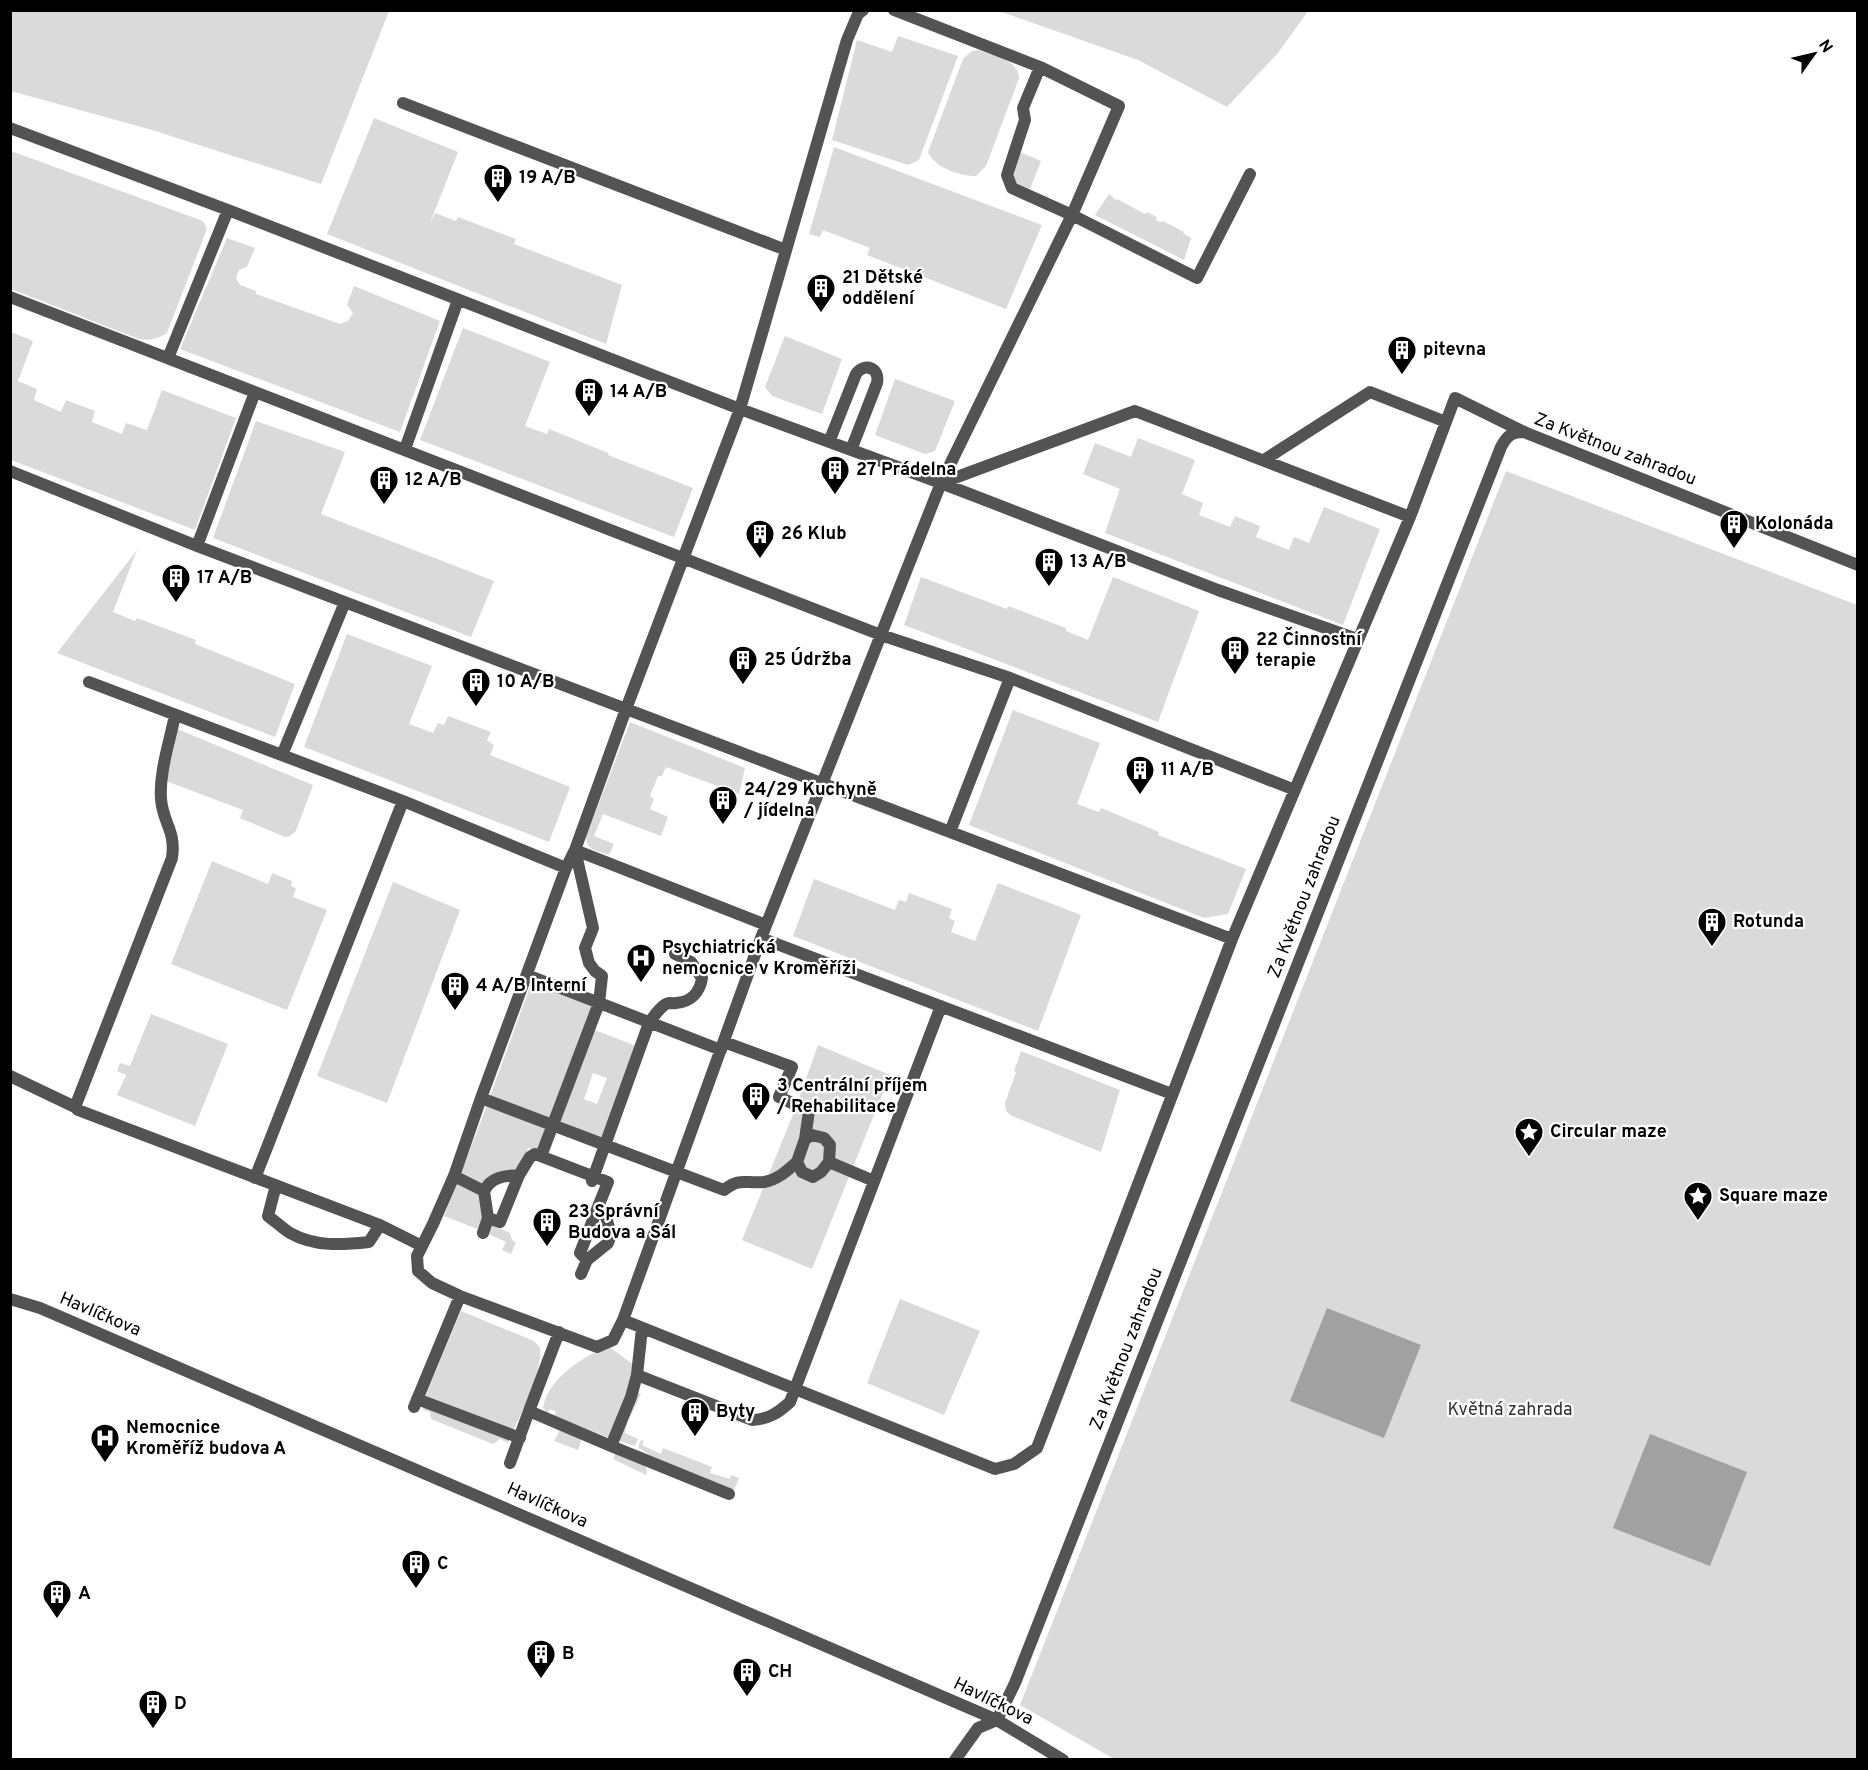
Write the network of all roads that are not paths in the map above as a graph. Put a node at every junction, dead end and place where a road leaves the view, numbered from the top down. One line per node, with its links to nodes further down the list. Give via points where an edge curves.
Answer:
1 (863, 10): 9 (street, via 847,40)
2 (894, 10): 3 (street)
3 (1040, 67): 8 (street, via 1023,108 1025,120 1007,175 1012,188); 8 (street, via 1119,106)
4 (403, 103): 9 (street)
5 (10, 128): 7 (street)
6 (1250, 174): 8 (street, via 1197,278)
7 (228, 210): 11 (street); 12 (street)
8 (1072, 215): 22 (street)
9 (786, 250): 14 (street)
10 (10, 297): 12 (street)
11 (458, 300): 14 (street); 18 (street)
12 (168, 358): 13 (street)
13 (255, 392): 18 (street); 24 (street)
14 (740, 409): 17 (street); 25 (street)
15 (1446, 422): 16 (street, via 1455,398); 20 (street, via 1370,392); 23 (street)
16 (1524, 432): 26 (street, Za Květnou zahradou); 86 (street, Za Květnou zahradou, via 1507,436 1502,447 1015,1683)
17 (829, 442): 19 (street); 19 (street, via 856,374 865,366 871,367 876,371 877,383)
18 (405, 449): 25 (street)
19 (851, 450): 22 (street)
20 (1264, 460): 22 (street, via 1135,411); 23 (street)
21 (10, 471): 24 (street)
22 (941, 483): 28 (street); 29 (street)
23 (1410, 517): 29 (street)
24 (197, 546): 27 (street)
25 (685, 557): 28 (street); 32 (street)
26 (1857, 565)
27 (345, 602): 32 (street); 34 (street)
28 (881, 635): 30 (street); 35 (street)
29 (1357, 639): 36 (street)
30 (1010, 678): 36 (street); 38 (street)
31 (89, 682): 33 (street)
32 (626, 709): 35 (street); 39 (street)
33 (175, 715): 34 (street); 52 (street, via 161,784 163,809 173,835 172,858)
34 (282, 755): 37 (street)
35 (823, 784): 38 (street); 41 (street)
36 (1295, 790): 42 (street)
37 (403, 801): 40 (street); 62 (street)
38 (950, 832): 42 (street)
39 (575, 850): 40 (street); 41 (street); 45 (street, via 594,928 585,948 589,963 602,976)
40 (566, 868): 44 (street)
41 (764, 932): 46 (street); 48 (street)
42 (1232, 939): 50 (street)
43 (675, 954): 47 (street, via 691,962 702,978 701,988 683,1002 664,1006)
44 (527, 975): 45 (street); 51 (street)
45 (598, 1003): 47 (street); 53 (street)
46 (940, 1006): 50 (street); 64 (street)
47 (649, 1023): 48 (street); 55 (street)
48 (722, 1046): 54 (street, via 792,1067 779,1097 808,1111); 59 (street)
49 (10, 1076): 52 (street)
50 (1172, 1094): 80 (street, via 1037,1449 1014,1464 995,1469)
51 (481, 1098): 53 (street); 61 (street)
52 (75, 1107): 62 (street)
53 (552, 1125): 55 (street); 56 (street)
54 (805, 1139): 57 (street); 58 (street, via 812,1135 824,1138 830,1145)
55 (604, 1145): 59 (street); 63 (street)
56 (541, 1156): 60 (street, via 530,1156); 63 (street)
57 (797, 1162): 58 (street, via 802,1172 813,1177); 59 (street, via 766,1182 734,1182 724,1190)
58 (829, 1162): 64 (street)
59 (676, 1173): 76 (street)
60 (519, 1175): 66 (street, via 494,1179); 68 (street, via 500,1222)
61 (454, 1176): 66 (street); 71 (street)
62 (255, 1178): 65 (street)
63 (593, 1178): 67 (street, via 608,1182)
64 (874, 1181): 80 (street)
65 (276, 1185): 69 (street); 69 (street, via 268,1216 291,1233 318,1243 342,1245 369,1242)
66 (484, 1191): 68 (street)
67 (598, 1207): 72 (street, via 580,1253); 72 (street, via 606,1217 611,1235 608,1243)
68 (488, 1218): 70 (street)
69 (380, 1225): 71 (street)
70 (483, 1233)
71 (422, 1246): 74 (street, via 417,1256 418,1271 432,1284)
72 (587, 1260): 73 (street)
73 (581, 1274)
74 (460, 1296): 78 (street); 82 (street, via 415,1403)
75 (10, 1299): 86 (street, Havlíčkova, via 40,1308)
76 (623, 1320): 77 (street); 78 (street, via 613,1340 597,1347)
77 (642, 1328): 79 (street); 80 (street)
78 (560, 1332): 81 (street)
79 (637, 1375): 80 (street, via 752,1420 778,1413 790,1402); 83 (street)
80 (795, 1387)
81 (529, 1411): 82 (street); 83 (street)
82 (520, 1438): 84 (street)
83 (611, 1446): 85 (street)
84 (510, 1463)
85 (729, 1494)
86 (997, 1720): 87 (street, via 978,1728); 88 (street, Havlíčkova)
87 (955, 1760)
88 (1063, 1760)

